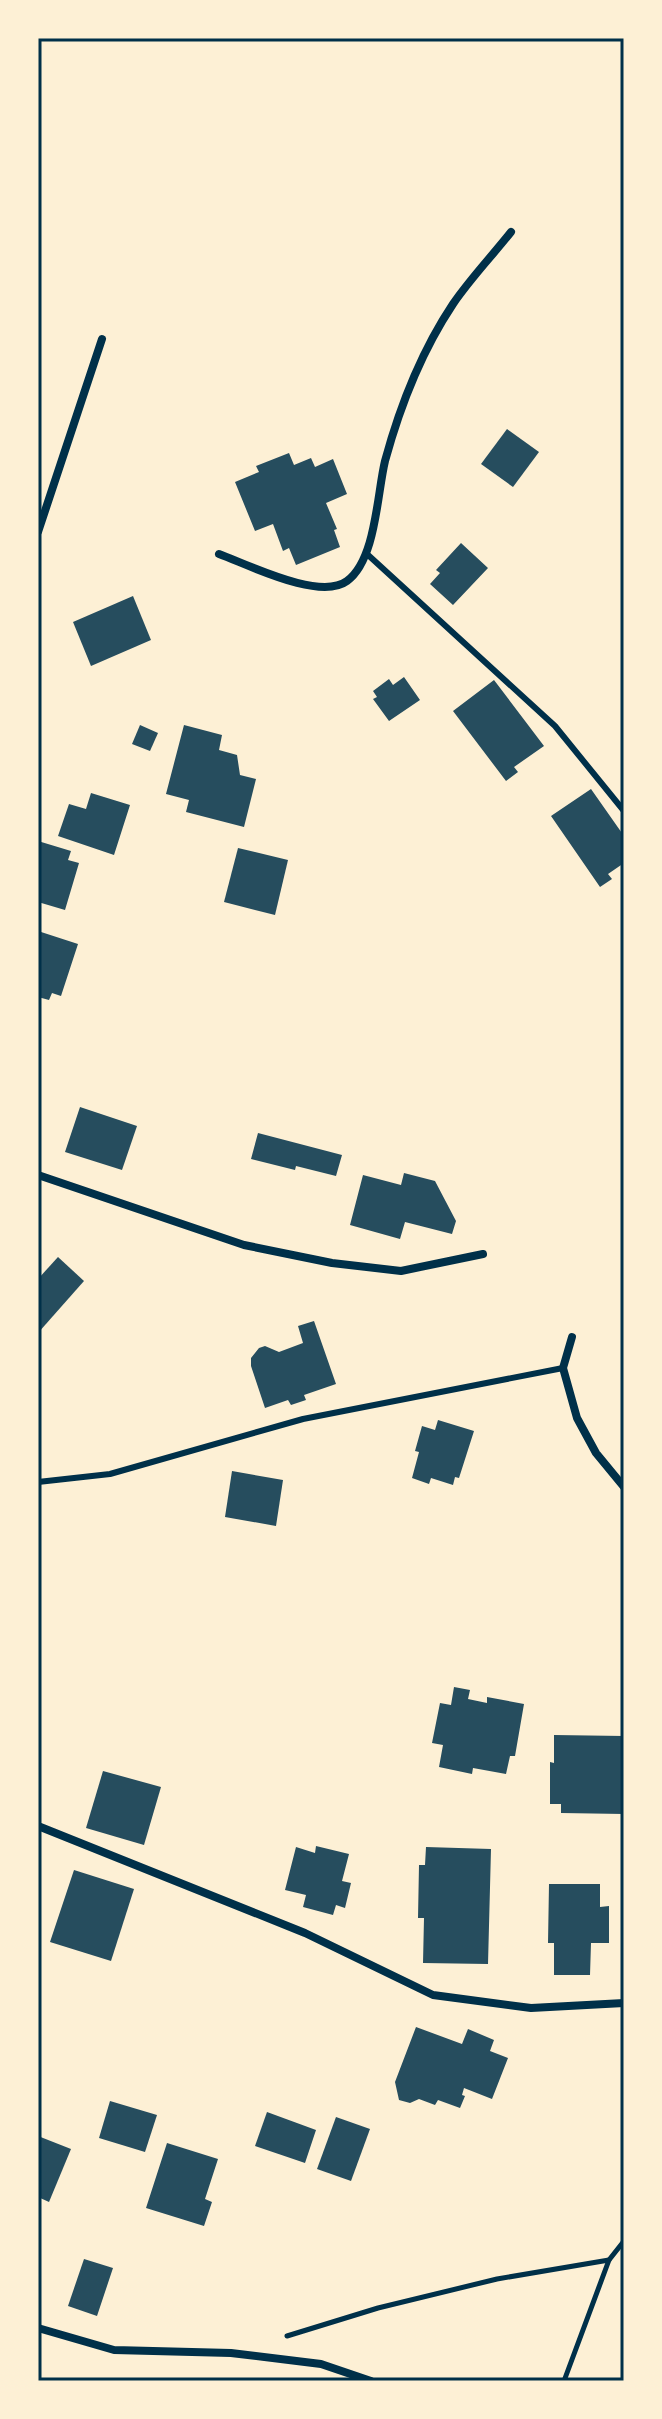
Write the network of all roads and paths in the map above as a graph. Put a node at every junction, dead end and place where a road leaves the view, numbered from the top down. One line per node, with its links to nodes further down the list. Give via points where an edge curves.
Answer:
1 (511, 232): 5 (street, via 454,303 416,367 385,461)
2 (102, 339): 3 (street)
3 (38, 532)
4 (219, 554): 5 (street, via 305,586 328,588 347,581)
5 (367, 554): 6 (lane, via 555,726)
6 (624, 811)
7 (38, 1175): 8 (street, via 244,1245 332,1263 401,1271)
8 (483, 1254)
9 (572, 1337): 10 (street)
10 (563, 1368): 11 (lane, via 303,1419 110,1474); 12 (street, via 577,1418 596,1453)
11 (38, 1482)
12 (624, 1487)
13 (38, 1826): 14 (street, via 305,1933 433,1995 531,2008)
14 (624, 2003)
15 (624, 2241): 16 (path)
16 (609, 2260): 18 (path, via 497,2279); 20 (path)
17 (38, 2328): 19 (street, via 114,2350 231,2353 321,2364)
18 (275, 2340)
19 (371, 2381)
20 (564, 2381)

